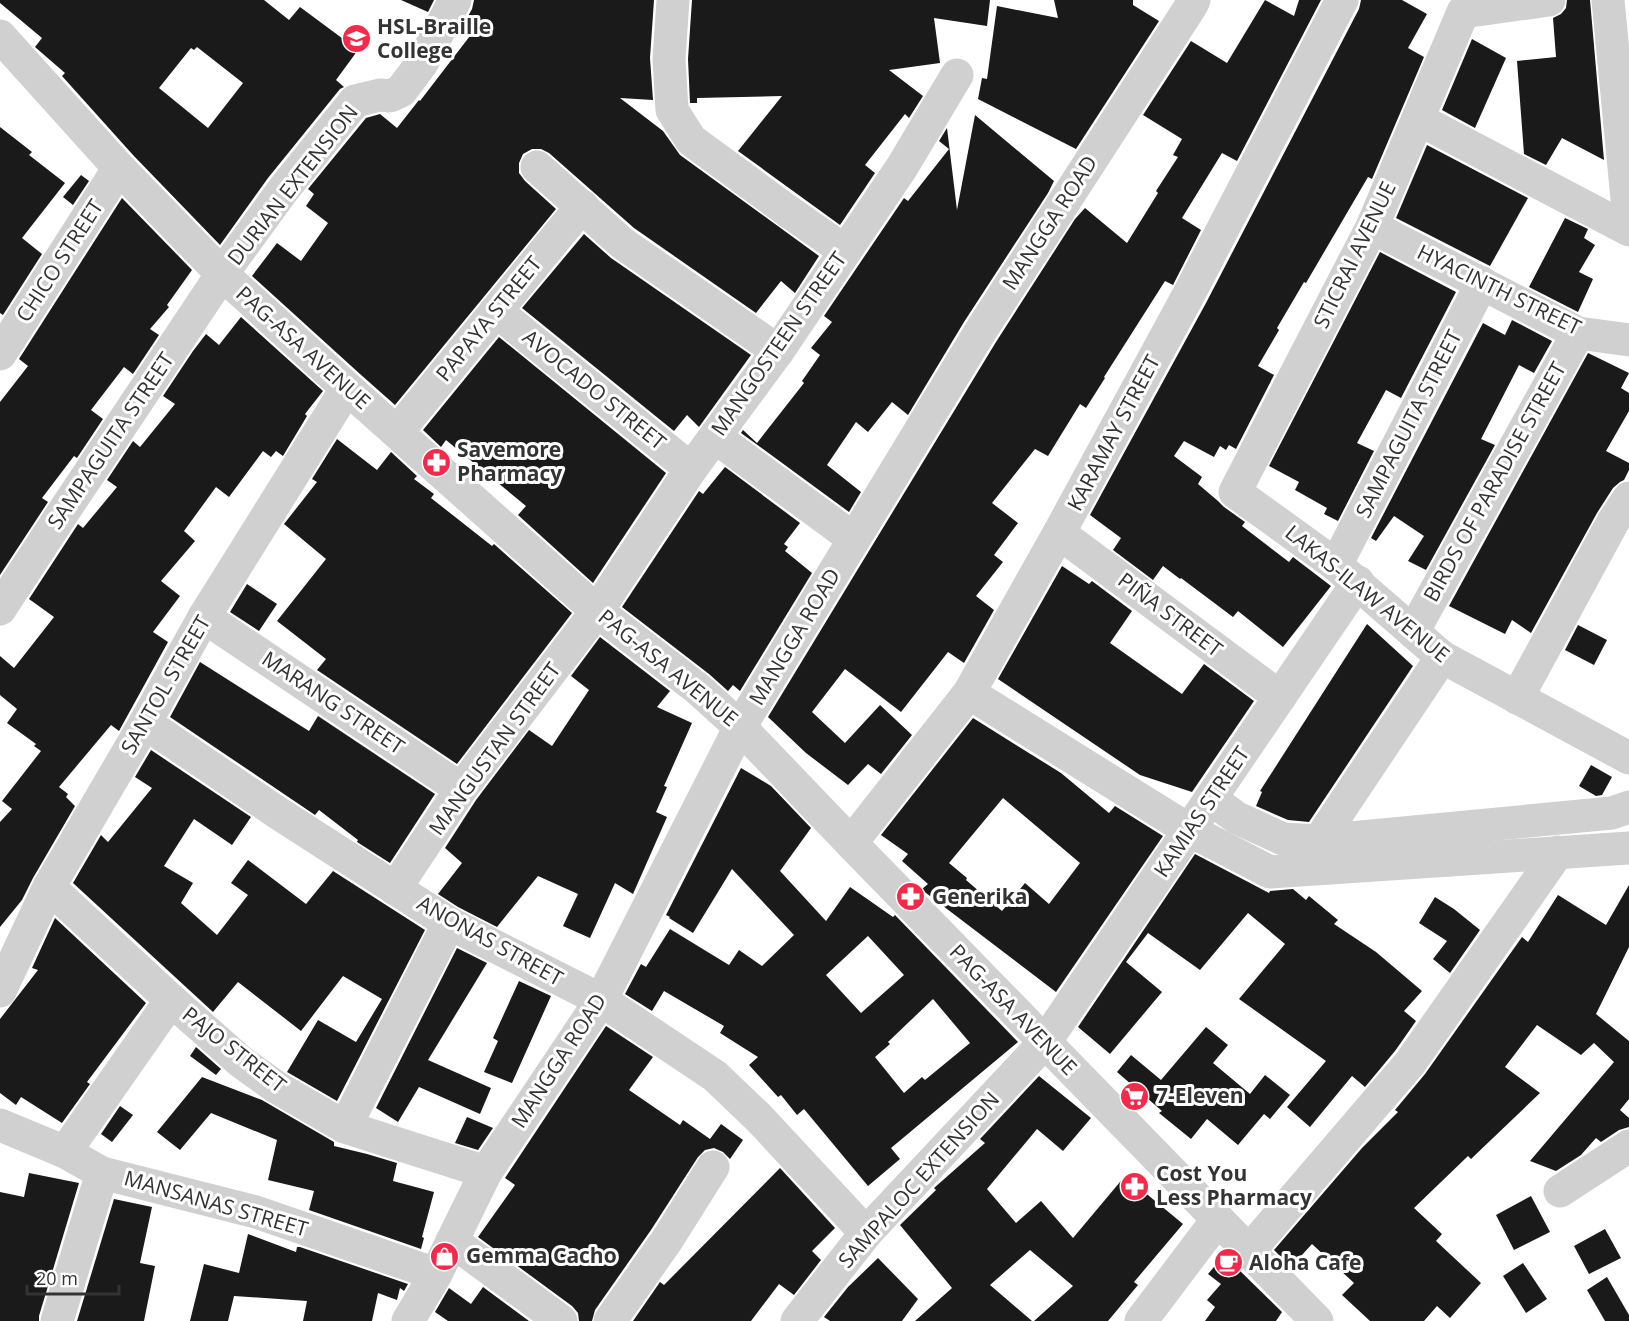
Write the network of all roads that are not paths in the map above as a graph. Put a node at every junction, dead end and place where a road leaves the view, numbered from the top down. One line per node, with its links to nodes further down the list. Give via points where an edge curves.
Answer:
1 (455, 0): 18 (street, DURIAN EXTENSION, via 422,63 401,91 354,102)
2 (673, 0): 17 (street, via 669,59 672,110 691,140)
3 (1194, 0): 32 (street, MANGGA ROAD, via 980,332)
4 (1341, 0): 31 (street, KARAMAY STREET, via 1189,294)
5 (1549, 0): 10 (street, STICRAI AVENUE, via 1463,12)
6 (1608, 0): 9 (street)
7 (0, 36): 12 (street, PAG-ASA AVENUE)
8 (957, 75): 17 (street, MANGOSTEEN STREET, via 902,167)
9 (1624, 112): 14 (street)
10 (1418, 119): 15 (street, STICRAI AVENUE); 16 (street)
11 (537, 167): 13 (street)
12 (119, 168): 18 (street, PAG-ASA AVENUE); 24 (street, CHICO STREET)
13 (582, 206): 20 (street, PAPAYA STREET); 23 (street, via 622,243)
14 (1629, 220)
15 (1372, 227): 19 (street, HYACINTH STREET); 29 (street, STICRAI AVENUE)
16 (1629, 230)
17 (844, 251): 23 (street, MANGOSTEEN STREET)
18 (222, 274): 25 (street, PAG-ASA AVENUE); 34 (street, SAMPAGUITA STREET)
19 (1482, 283): 21 (street, HYACINTH STREET); 33 (street, SAMPAGUITA STREET)
20 (496, 311): 26 (street, PAPAYA STREET); 28 (street, AVOCADO STREET)
21 (1578, 333): 22 (street, HYACINTH STREET); 37 (street, BIRDS OF PARADISE STREET)
22 (1629, 340)
23 (778, 351): 27 (street, MANGOSTEEN STREET)
24 (0, 354)
25 (347, 388): 26 (street, PAG-ASA AVENUE); 36 (street, SANTOL STREET)
26 (397, 432): 35 (street, PAG-ASA AVENUE)
27 (715, 437): 28 (street, MANGOSTEEN STREET); 32 (street)
28 (692, 470): 35 (street, MANGOSTEEN STREET)
29 (1235, 492): 33 (street, LAKAS-ILAW AVENUE)
30 (1629, 498): 41 (street, via 1612,522)
31 (1059, 533): 39 (street, KARAMAY STREET); 40 (street, PIÑA STREET)
32 (854, 539): 43 (street, MANGGA ROAD)
33 (1347, 574): 37 (street, LAKAS-ILAW AVENUE); 40 (street, KAMIAS STREET)
34 (0, 609)
35 (597, 611): 43 (street, PAG-ASA AVENUE, via 698,689); 45 (street, MANGUSTAN STREET)
36 (204, 617): 42 (street, SANTOL STREET); 45 (street, MARANG STREET)
37 (1413, 632): 38 (street, LAKAS-ILAW AVENUE)
38 (1442, 657): 41 (street, LAKAS-ILAW AVENUE); 49 (street)
39 (969, 693): 48 (street); 50 (street, KARAMAY STREET)
40 (1280, 697): 46 (street, KAMIAS STREET)
41 (1517, 698): 44 (street, LAKAS-ILAW AVENUE)
42 (146, 723): 53 (street, SANTOL STREET); 54 (street, ANONAS STREET)
43 (740, 727): 50 (street, PAG-ASA AVENUE); 58 (street, MANGGA ROAD)
44 (1629, 758)
45 (461, 789): 54 (street, MANGUSTAN STREET)
46 (1211, 799): 48 (street, KAMIAS STREET); 49 (street, via 1237,818 1283,839)
47 (1629, 807): 49 (street, via 1612,813)
48 (1190, 830): 52 (street, via 1270,872); 59 (street, KAMIAS STREET)
49 (1319, 841)
50 (851, 843): 59 (street, PAG-ASA AVENUE)
51 (1629, 848): 52 (street)
52 (1558, 852): 71 (street, via 1410,1063)
53 (49, 886): 56 (street, SANTOL STREET); 57 (street, PAJO STREET)
54 (395, 889): 55 (street, ANONAS STREET)
55 (449, 923): 58 (street, ANONAS STREET); 61 (street)
56 (0, 991)
57 (171, 1000): 61 (street, PAJO STREET, via 240,1061); 63 (street)
58 (601, 1000): 65 (street, MANGGA ROAD); 69 (street, ANONAS STREET, via 715,1076)
59 (1045, 1042): 68 (street, PAG-ASA AVENUE); 69 (street, SAMPALOC EXTENSION)
60 (0, 1125): 63 (street, MANSANAS STREET)
61 (345, 1127): 65 (street, PAJO STREET)
62 (1629, 1146): 67 (street)
63 (65, 1152): 66 (street, MANSANAS STREET)
64 (714, 1167): 76 (street)
65 (486, 1172): 70 (street, MANGGA ROAD)
66 (102, 1173): 72 (street, MANSANAS STREET, via 256,1212); 73 (street)
67 (1560, 1191)
68 (1218, 1219): 71 (street, PAG-ASA AVENUE); 78 (street)
69 (866, 1233): 77 (street, SAMPALOC EXTENSION)
70 (452, 1241): 72 (street, MANGGA ROAD); 75 (street)
71 (1248, 1252): 79 (street, PAG-ASA AVENUE)
72 (436, 1274): 74 (street, MANGGA ROAD)
73 (57, 1321)
74 (408, 1321)
75 (561, 1321)
76 (610, 1321)
77 (797, 1321)
78 (1141, 1321)
79 (1317, 1321)

